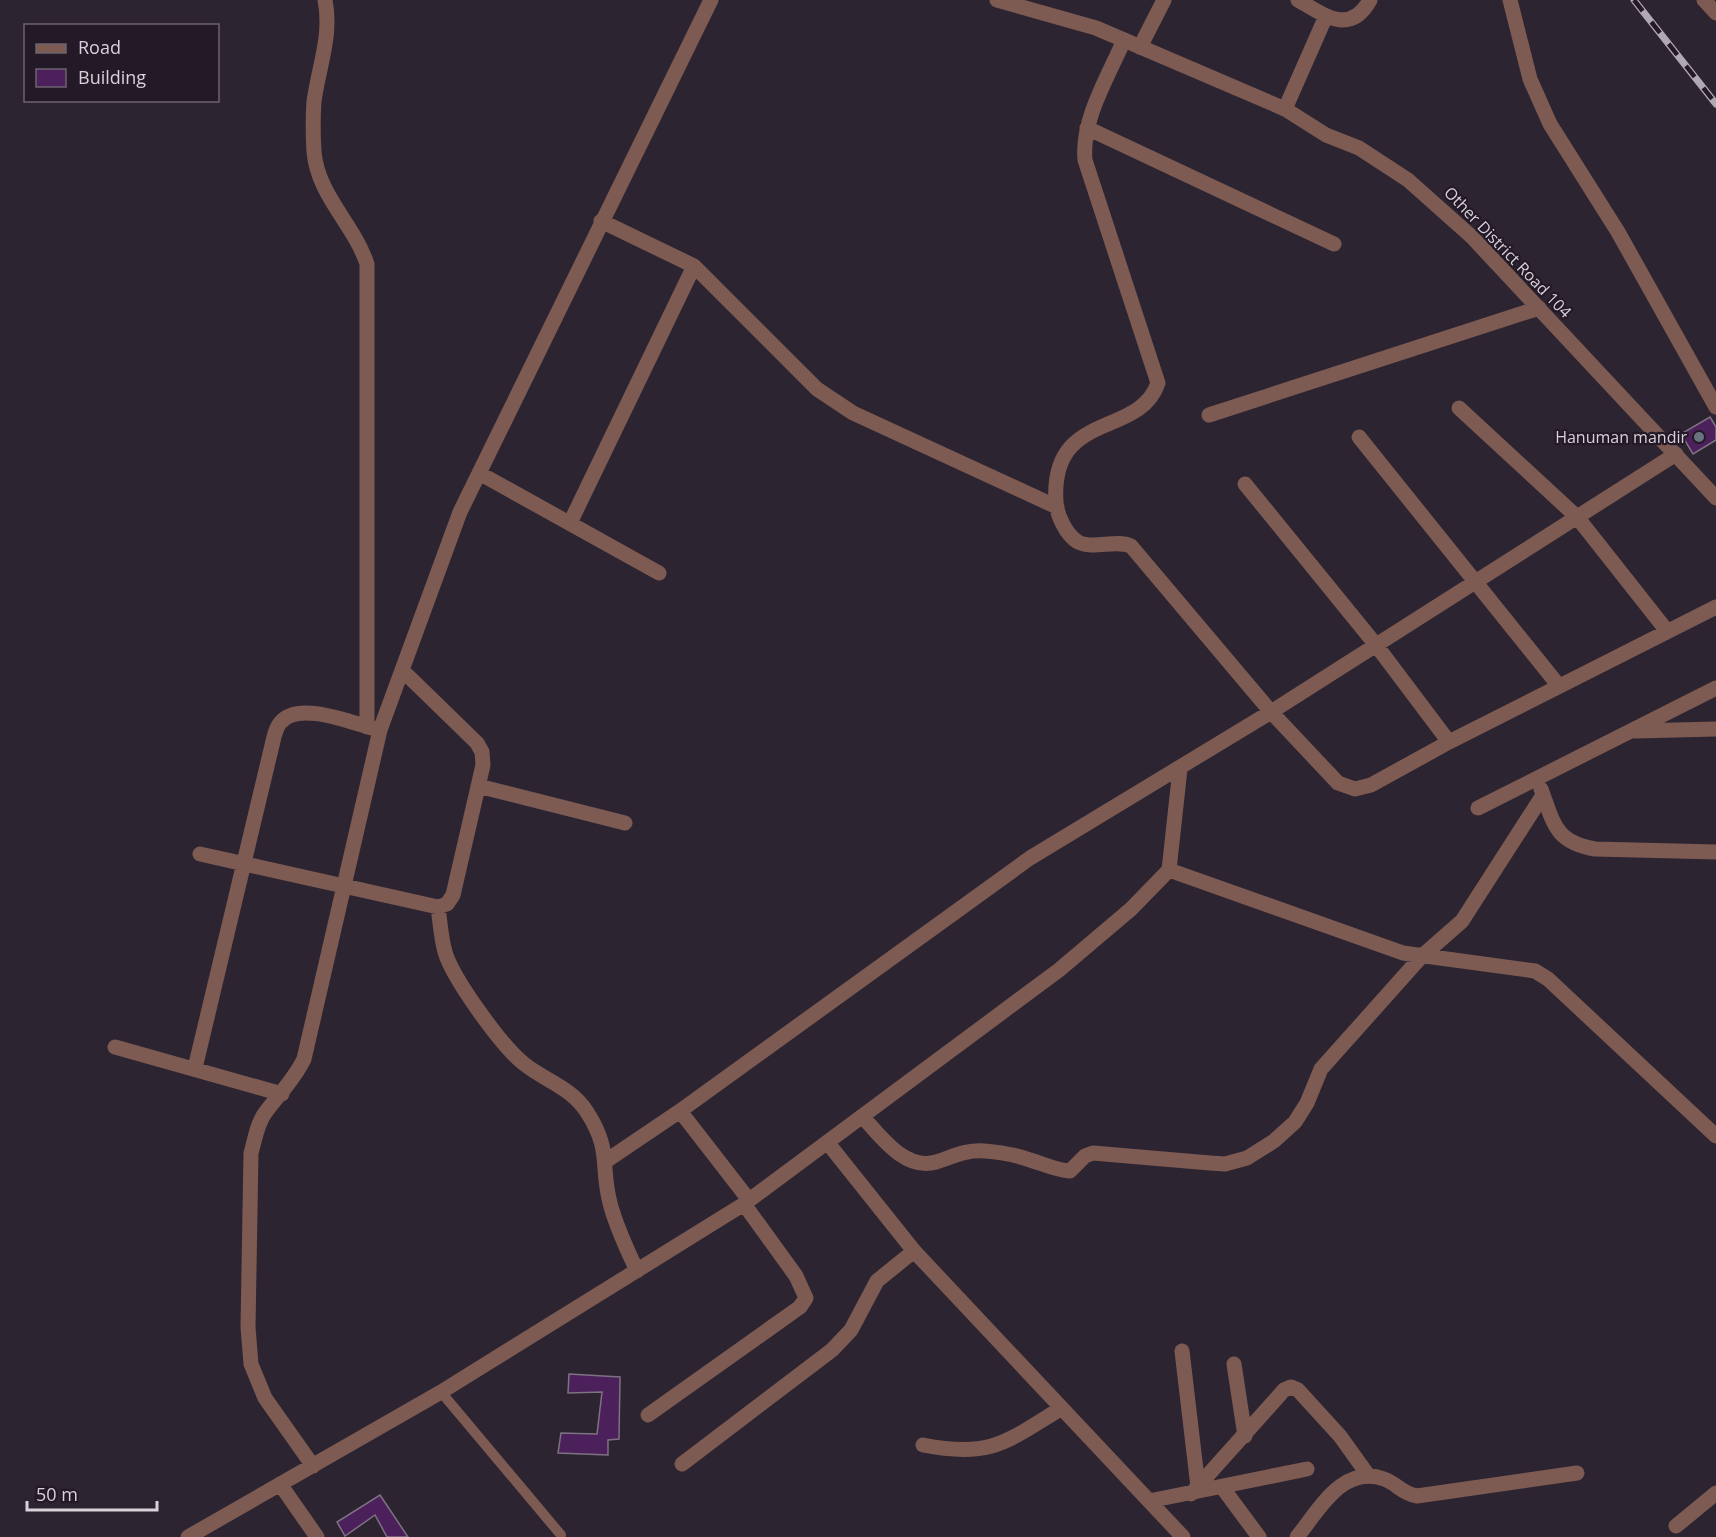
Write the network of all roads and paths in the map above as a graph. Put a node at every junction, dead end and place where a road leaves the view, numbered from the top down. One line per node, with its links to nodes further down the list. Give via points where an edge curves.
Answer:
1 (325, 0): 39 (street, via 329,18 314,102 314,153 334,207 360,243 367,264)
2 (711, 0): 15 (street)
3 (997, 0): 11 (street, Other District Road 104, via 1096,28)
4 (1164, 0): 12 (street)
5 (1298, 0): 10 (street)
6 (1370, 0): 10 (street, via 1363,13 1351,19 1334,21)
7 (1510, 0): 19 (street, via 1530,79 1550,124 1618,232)
8 (1704, 0): 9 (street)
9 (1716, 13)
10 (1326, 16): 13 (street)
11 (1124, 40): 12 (street, Other District Road 104); 14 (street)
12 (1140, 47): 13 (street, Other District Road 104)
13 (1285, 109): 18 (street, Other District Road 104, via 1326,135 1359,148 1408,180 1472,237)
14 (1087, 128): 16 (street); 27 (street, via 1085,160 1158,383 1154,395 1142,406 1087,433 1071,446 1055,484)
15 (602, 221): 17 (street); 24 (street)
16 (1334, 244)
17 (694, 266): 27 (street, via 826,395 853,413); 29 (street)
18 (1539, 308): 21 (street); 23 (street, Other District Road 104)
19 (1716, 407)
20 (1459, 408): 28 (street)
21 (1209, 415)
22 (1359, 437): 31 (street)
23 (1676, 454): 26 (street, Other District Road 104); 28 (street)
24 (479, 473): 29 (street); 35 (street, via 460,512)
25 (1245, 484): 34 (street)
26 (1716, 498)
27 (1057, 507): 38 (street, via 1066,528 1078,542 1122,542 1131,546)
28 (1577, 517): 31 (street); 33 (street)
29 (570, 524): 30 (street)
30 (659, 573)
31 (1475, 582): 34 (street); 36 (street)
32 (1716, 607): 33 (street)
33 (1667, 631): 36 (street)
34 (1376, 645): 38 (street); 42 (street)
35 (402, 670): 39 (street); 45 (street, via 477,743 483,765)
36 (1559, 686): 42 (street)
37 (1716, 688): 41 (street)
38 (1271, 712): 42 (street, via 1345,788 1371,785); 43 (street)
39 (373, 729): 51 (street, via 319,713 297,714 280,722); 53 (street)
40 (1716, 729): 41 (street)
41 (1630, 731): 44 (street)
42 (1449, 742)
43 (1180, 769): 52 (street); 59 (street, via 1030,858)
44 (1537, 778): 46 (street); 47 (street)
45 (478, 786): 48 (street); 54 (street, via 453,895 447,904)
46 (1543, 795): 49 (street, via 1556,829 1576,846); 55 (street, via 1462,921)
47 (1478, 808)
48 (625, 823)
49 (1716, 852)
50 (200, 854): 51 (street)
51 (245, 864): 53 (street); 57 (street)
52 (1169, 870): 55 (street); 60 (street, via 1131,909 1059,970)
53 (344, 887): 54 (street); 58 (street, via 304,1059)
54 (438, 907): 63 (street, via 445,952 456,978 522,1063 570,1092 585,1109 599,1131)
55 (1421, 957): 60 (street, via 1321,1069 1294,1122 1247,1158 1225,1164 1093,1153 1070,1171 1029,1159 968,1151 933,1163 920,1163 888,1145); 61 (street, via 1535,971)
56 (115, 1047): 57 (street)
57 (195, 1068): 58 (street)
58 (282, 1094): 75 (street, via 265,1114 251,1153 248,1328 252,1364 265,1398)
59 (680, 1111): 63 (street); 64 (street)
60 (862, 1116): 62 (street)
61 (1716, 1136)
62 (827, 1142): 64 (street); 65 (street)
63 (606, 1161): 66 (street, via 609,1202)
64 (747, 1202): 66 (street); 71 (street, via 806,1298 800,1307)
65 (914, 1251): 70 (street); 74 (street, via 877,1281 851,1330 832,1350)
66 (637, 1271): 69 (street)
67 (1182, 1351): 81 (street)
68 (1234, 1364): 72 (street)
69 (441, 1392): 75 (street); 85 (lane)
70 (1060, 1409): 73 (street, via 1003,1444 982,1450); 83 (street)
71 (648, 1415)
72 (1245, 1436): 78 (street, via 1284,1390 1298,1390 1340,1436); 81 (street)
73 (923, 1445)
74 (682, 1464)
75 (313, 1466): 79 (street)
76 (1307, 1469): 80 (street)
77 (1577, 1473): 78 (street, via 1417,1496 1407,1494 1386,1479)
78 (1368, 1475): 90 (street, via 1344,1482)
79 (280, 1484): 86 (street); 87 (street)
80 (1222, 1487): 81 (street); 89 (street)
81 (1195, 1490): 83 (street)
82 (1716, 1493): 84 (street)
83 (1149, 1501): 88 (street)
84 (1676, 1526)
85 (561, 1535)
86 (188, 1537)
87 (317, 1537)
88 (1183, 1537)
89 (1259, 1537)
90 (1297, 1537)

